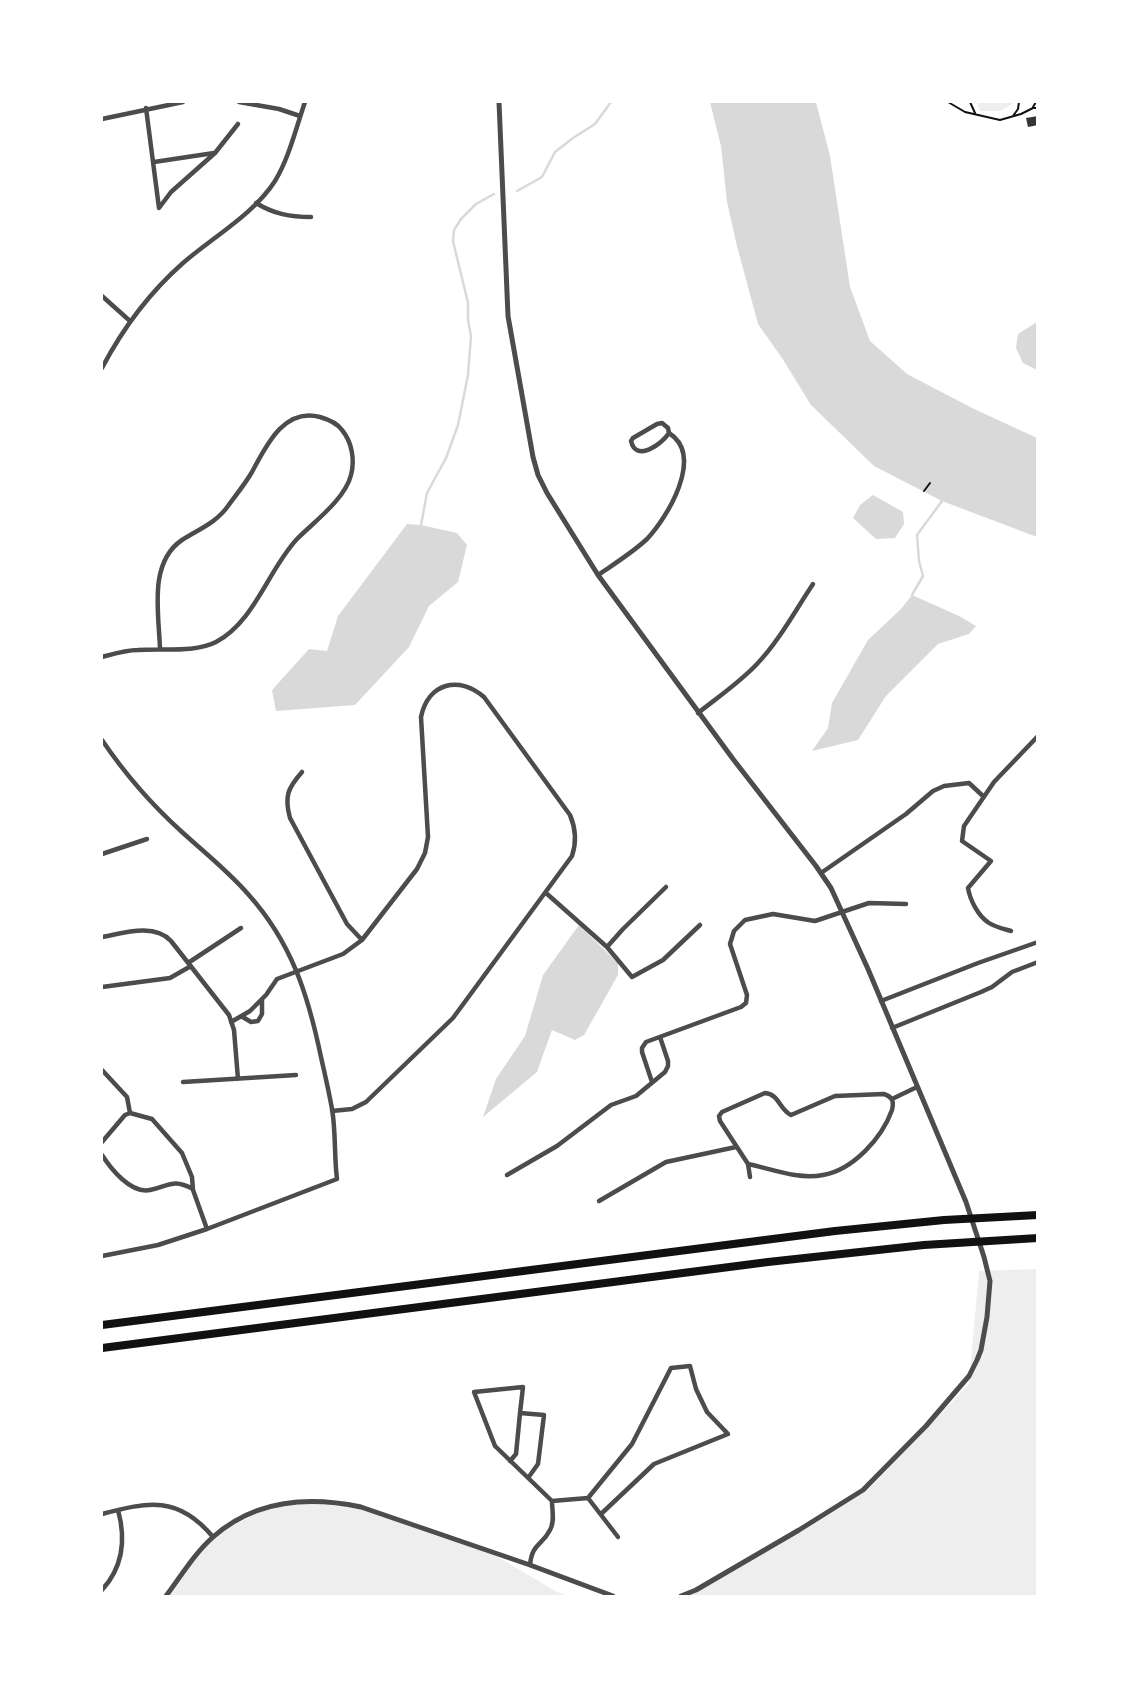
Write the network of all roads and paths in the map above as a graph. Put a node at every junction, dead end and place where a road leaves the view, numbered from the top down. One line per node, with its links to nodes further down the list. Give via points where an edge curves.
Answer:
1 (181, 102): 10 (street)
2 (239, 102): 3 (street)
3 (251, 102): 14 (street)
4 (305, 102): 14 (street)
5 (499, 102): 28 (street, via 508,316 533,457 547,493)
6 (948, 102): 13 (path)
7 (970, 102): 13 (path)
8 (1018, 102): 15 (path)
9 (1036, 102): 11 (path)
10 (146, 108): 16 (street); 19 (street)
11 (1033, 108): 12 (path); 15 (path)
12 (1038, 108)
13 (975, 113): 15 (path, via 1000,120)
14 (300, 116): 20 (street, via 282,166)
15 (1012, 117)
16 (102, 118)
17 (238, 124): 18 (street)
18 (215, 153): 19 (street); 19 (street, via 159,208)
19 (153, 162)
20 (256, 204): 21 (street, via 270,212); 23 (street, via 162,282)
21 (311, 217)
22 (102, 296): 23 (street)
23 (130, 321): 24 (street)
24 (102, 368)
25 (669, 433): 25 (street, via 641,452 632,447 633,438 657,424 666,426); 28 (street, via 677,440 684,464 672,504 646,540)
26 (930, 482): 27 (path)
27 (924, 491)
28 (598, 575): 32 (street)
29 (813, 584): 32 (street, via 758,663)
30 (160, 649): 30 (street, via 194,648 227,635 244,618 285,553 343,493 353,460 342,430 333,422 311,415 288,421 217,520 182,540 166,557 158,590); 31 (street)
31 (102, 657)
32 (698, 713): 40 (street)
33 (1038, 736): 36 (street)
34 (102, 740): 54 (street, via 160,812 249,895 276,931)
35 (302, 772): 49 (street, via 288,793 290,818 347,924)
36 (984, 797): 40 (street, via 969,783 939,788); 47 (street, via 964,826 962,841 991,861 968,888 969,894 979,915)
37 (147, 839): 39 (street)
38 (102, 844): 39 (street)
39 (104, 853)
40 (821, 873): 44 (street)
41 (666, 887): 51 (street)
42 (546, 893): 49 (street, via 575,848 576,831 570,815 484,697 454,684 434,692 421,717 425,853); 51 (street); 69 (street, via 453,1018 366,1102)
43 (906, 904): 44 (street, via 869,903)
44 (842, 912): 57 (street); 61 (street, via 815,921 773,914 745,920 730,944 746,1003)
45 (700, 925): 51 (street, via 663,960 632,977)
46 (241, 928): 53 (street)
47 (1011, 931)
48 (102, 937): 53 (street, via 159,931)
49 (362, 940): 54 (street, via 343,954)
50 (1038, 942): 57 (street)
51 (607, 947)
52 (1038, 962): 60 (street, via 981,992)
53 (190, 965): 55 (street, via 170,978); 59 (street)
54 (297, 971): 56 (street, via 277,979); 69 (street, via 314,1023)
55 (102, 987)
56 (262, 999): 58 (street); 58 (street, via 258,1021)
57 (881, 1001): 60 (street)
58 (241, 1016): 59 (street)
59 (231, 1022): 64 (street)
60 (892, 1028): 67 (street)
61 (660, 1037): 65 (street, via 668,1066); 65 (street, via 642,1048)
62 (102, 1070): 70 (street, via 127,1097)
63 (296, 1075): 64 (street)
64 (238, 1079): 66 (street)
65 (652, 1082): 75 (street)
66 (183, 1083)
67 (917, 1087): 68 (street); 99 (street, via 966,1202 990,1281 977,1360 958,1390 863,1490)
68 (892, 1099): 72 (street, via 884,1094 835,1097 791,1115 775,1096 765,1093 719,1116); 74 (street, via 879,1136 836,1172 796,1175)
69 (332, 1111): 80 (street, via 337,1179)
70 (130, 1113): 71 (street); 77 (street, via 152,1119 174,1143 188,1166)
71 (102, 1142)
72 (737, 1147): 74 (street); 78 (street, via 666,1162)
73 (102, 1155): 77 (street, via 138,1190 170,1183)
74 (748, 1164): 76 (street)
75 (507, 1175)
76 (750, 1177)
77 (193, 1190): 80 (street)
78 (599, 1201)
79 (1038, 1215): 83 (highway, via 835,1231)
80 (207, 1229): 82 (street)
81 (1038, 1238): 84 (highway, via 768,1262)
82 (102, 1256)
83 (102, 1325)
84 (102, 1348)
85 (520, 1413): 86 (street, via 516,1454); 86 (street, via 523,1387 474,1392 495,1446); 87 (street, via 544,1415 538,1464)
86 (510, 1461): 87 (street)
87 (528, 1478): 89 (street)
88 (588, 1498): 89 (street); 92 (street); 92 (street, via 632,1444 671,1368 690,1366 707,1412 728,1434 654,1464)
89 (552, 1501): 95 (street, via 551,1528 532,1552)
90 (118, 1510): 91 (street); 93 (street, via 146,1504 171,1507 194,1518); 96 (street, via 122,1552)
91 (102, 1514)
92 (601, 1514): 94 (street)
93 (213, 1537): 95 (street, via 257,1510 316,1500 340,1502); 97 (street)
94 (618, 1537)
95 (530, 1565): 98 (street)
96 (102, 1590)
97 (166, 1597)
98 (613, 1597)
99 (681, 1597)

